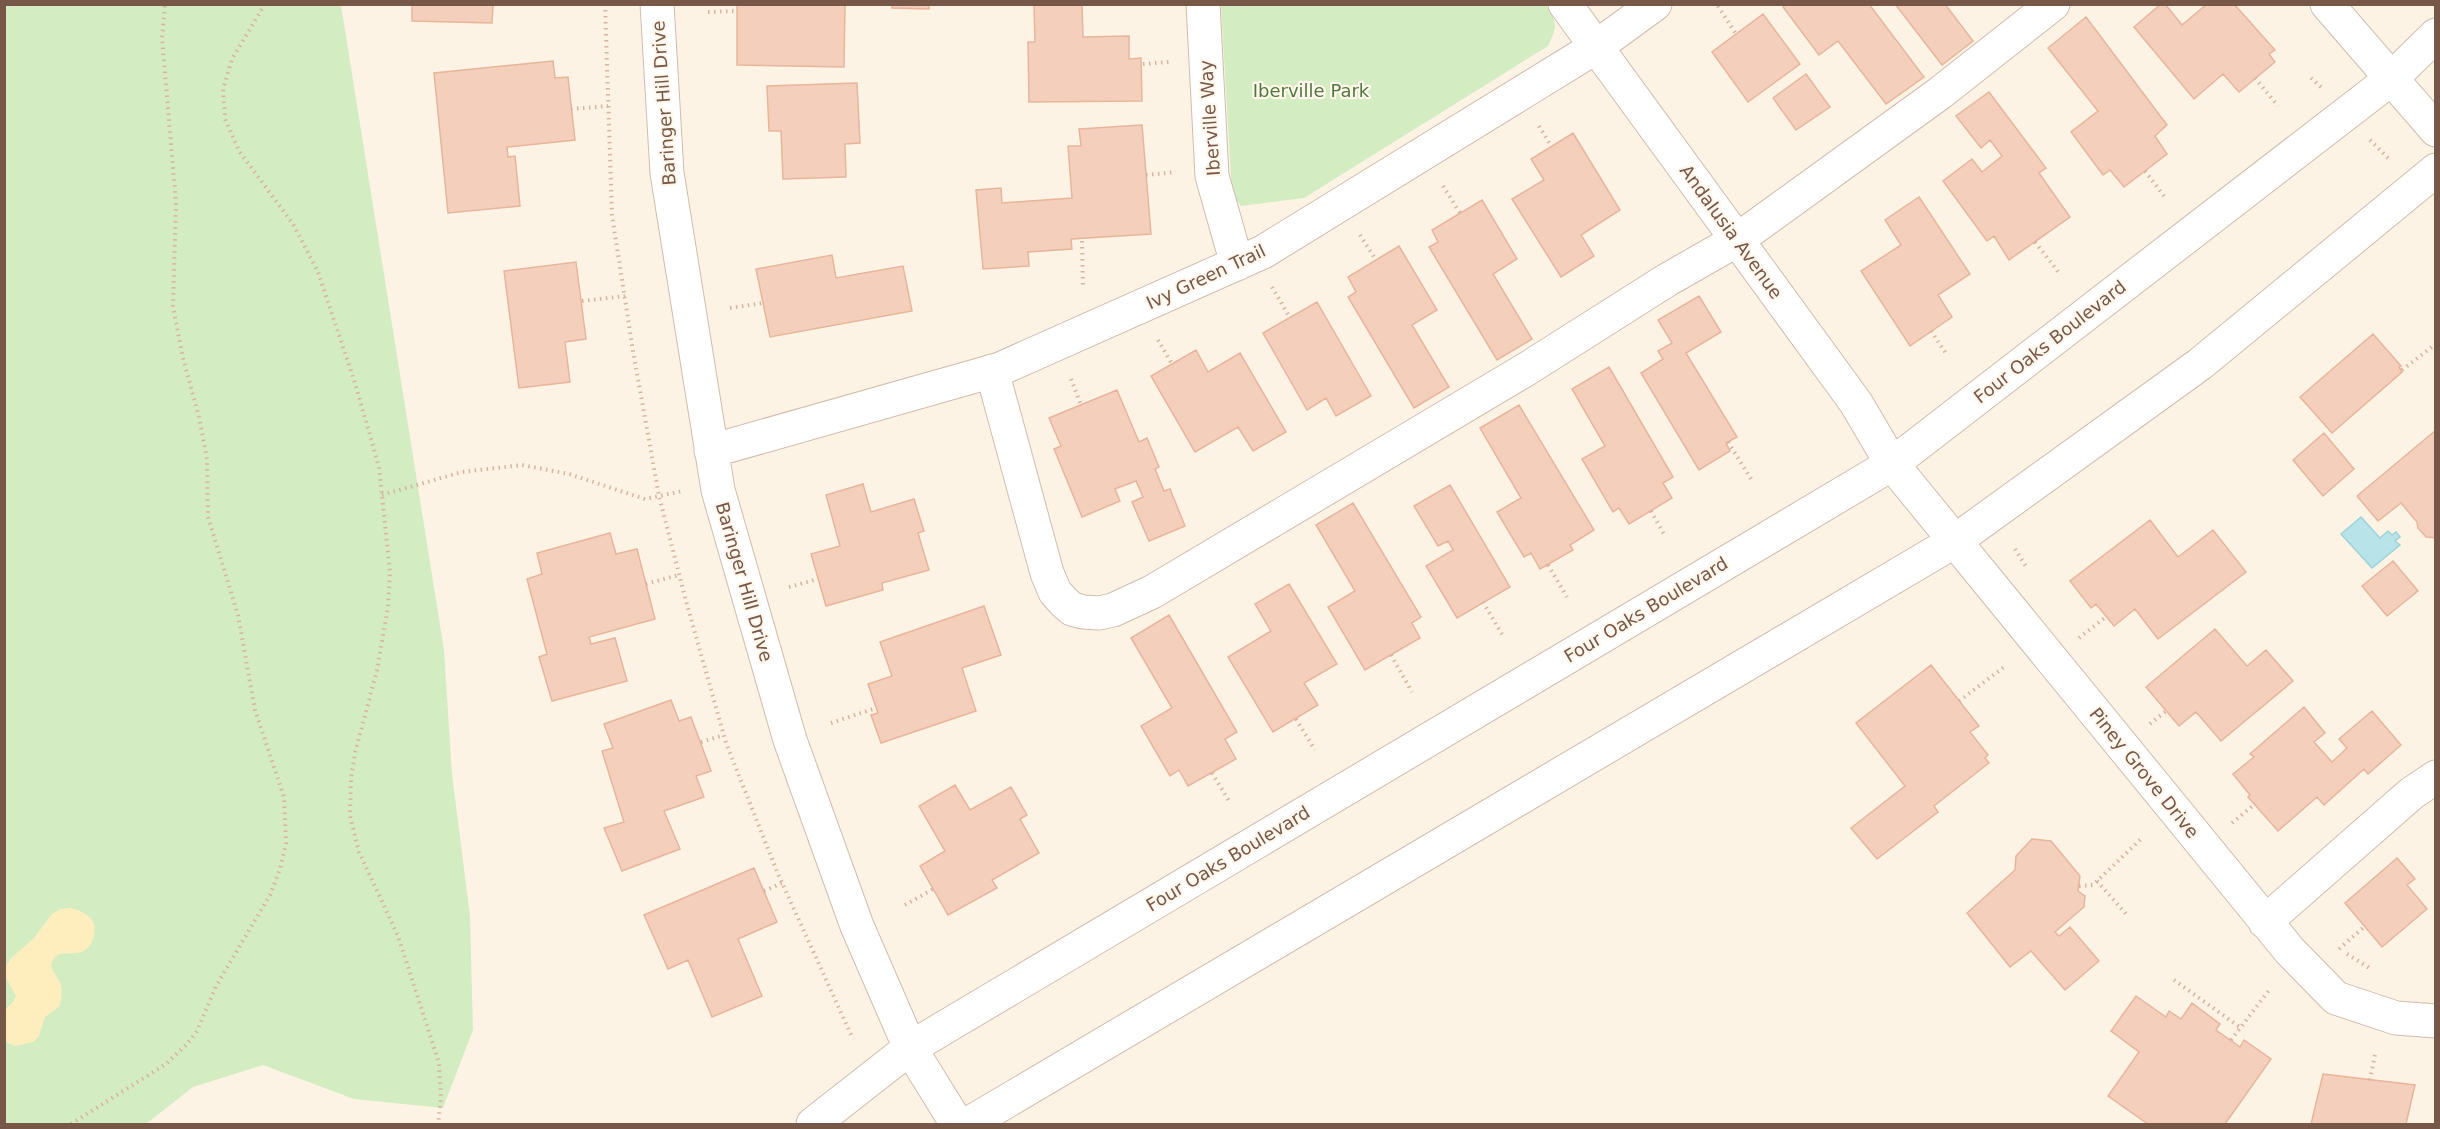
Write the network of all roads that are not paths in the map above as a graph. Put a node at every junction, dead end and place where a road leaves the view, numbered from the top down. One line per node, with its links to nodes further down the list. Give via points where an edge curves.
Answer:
1 (657, 4): 15 (street, Baringer Hill Drive, via 667,173)
2 (1203, 4): 13 (street, Iberville Way, via 1212,176)
3 (1565, 4): 8 (street, Andalusia Avenue)
4 (1655, 4): 8 (street, Ivy Green Trail)
5 (2053, 4): 12 (street, via 1940,93)
6 (2327, 4): 9 (street)
7 (2436, 35): 9 (street, Four Oaks Boulevard)
8 (1596, 47): 12 (street, Andalusia Avenue); 13 (street, Ivy Green Trail, via 1263,252)
9 (2391, 79): 10 (street); 16 (street, Four Oaks Boulevard)
10 (2436, 130)
11 (2425, 178): 17 (street, via 2200,364)
12 (1737, 240): 14 (street, via 1152,592 1099,613 1072,609 1055,592); 16 (street, Andalusia Avenue, via 1856,403)
13 (1237, 264): 14 (street, Ivy Green Trail)
14 (992, 371): 15 (street, Ivy Green Trail)
15 (711, 451): 21 (street, Baringer Hill Drive, via 790,740 865,945)
16 (1892, 464): 17 (street, Piney Grove Drive); 21 (street, Four Oaks Boulevard)
17 (1955, 541): 19 (street, Piney Grove Drive); 24 (street)
18 (2436, 777): 19 (street, via 2412,793)
19 (2265, 922): 20 (street, Piney Grove Drive, via 2336,998 2396,1018)
20 (2436, 1022)
21 (910, 1048): 22 (street, Four Oaks Boulevard); 23 (street, Baringer Hill Drive)
22 (813, 1125)
23 (957, 1125)
24 (968, 1125)

